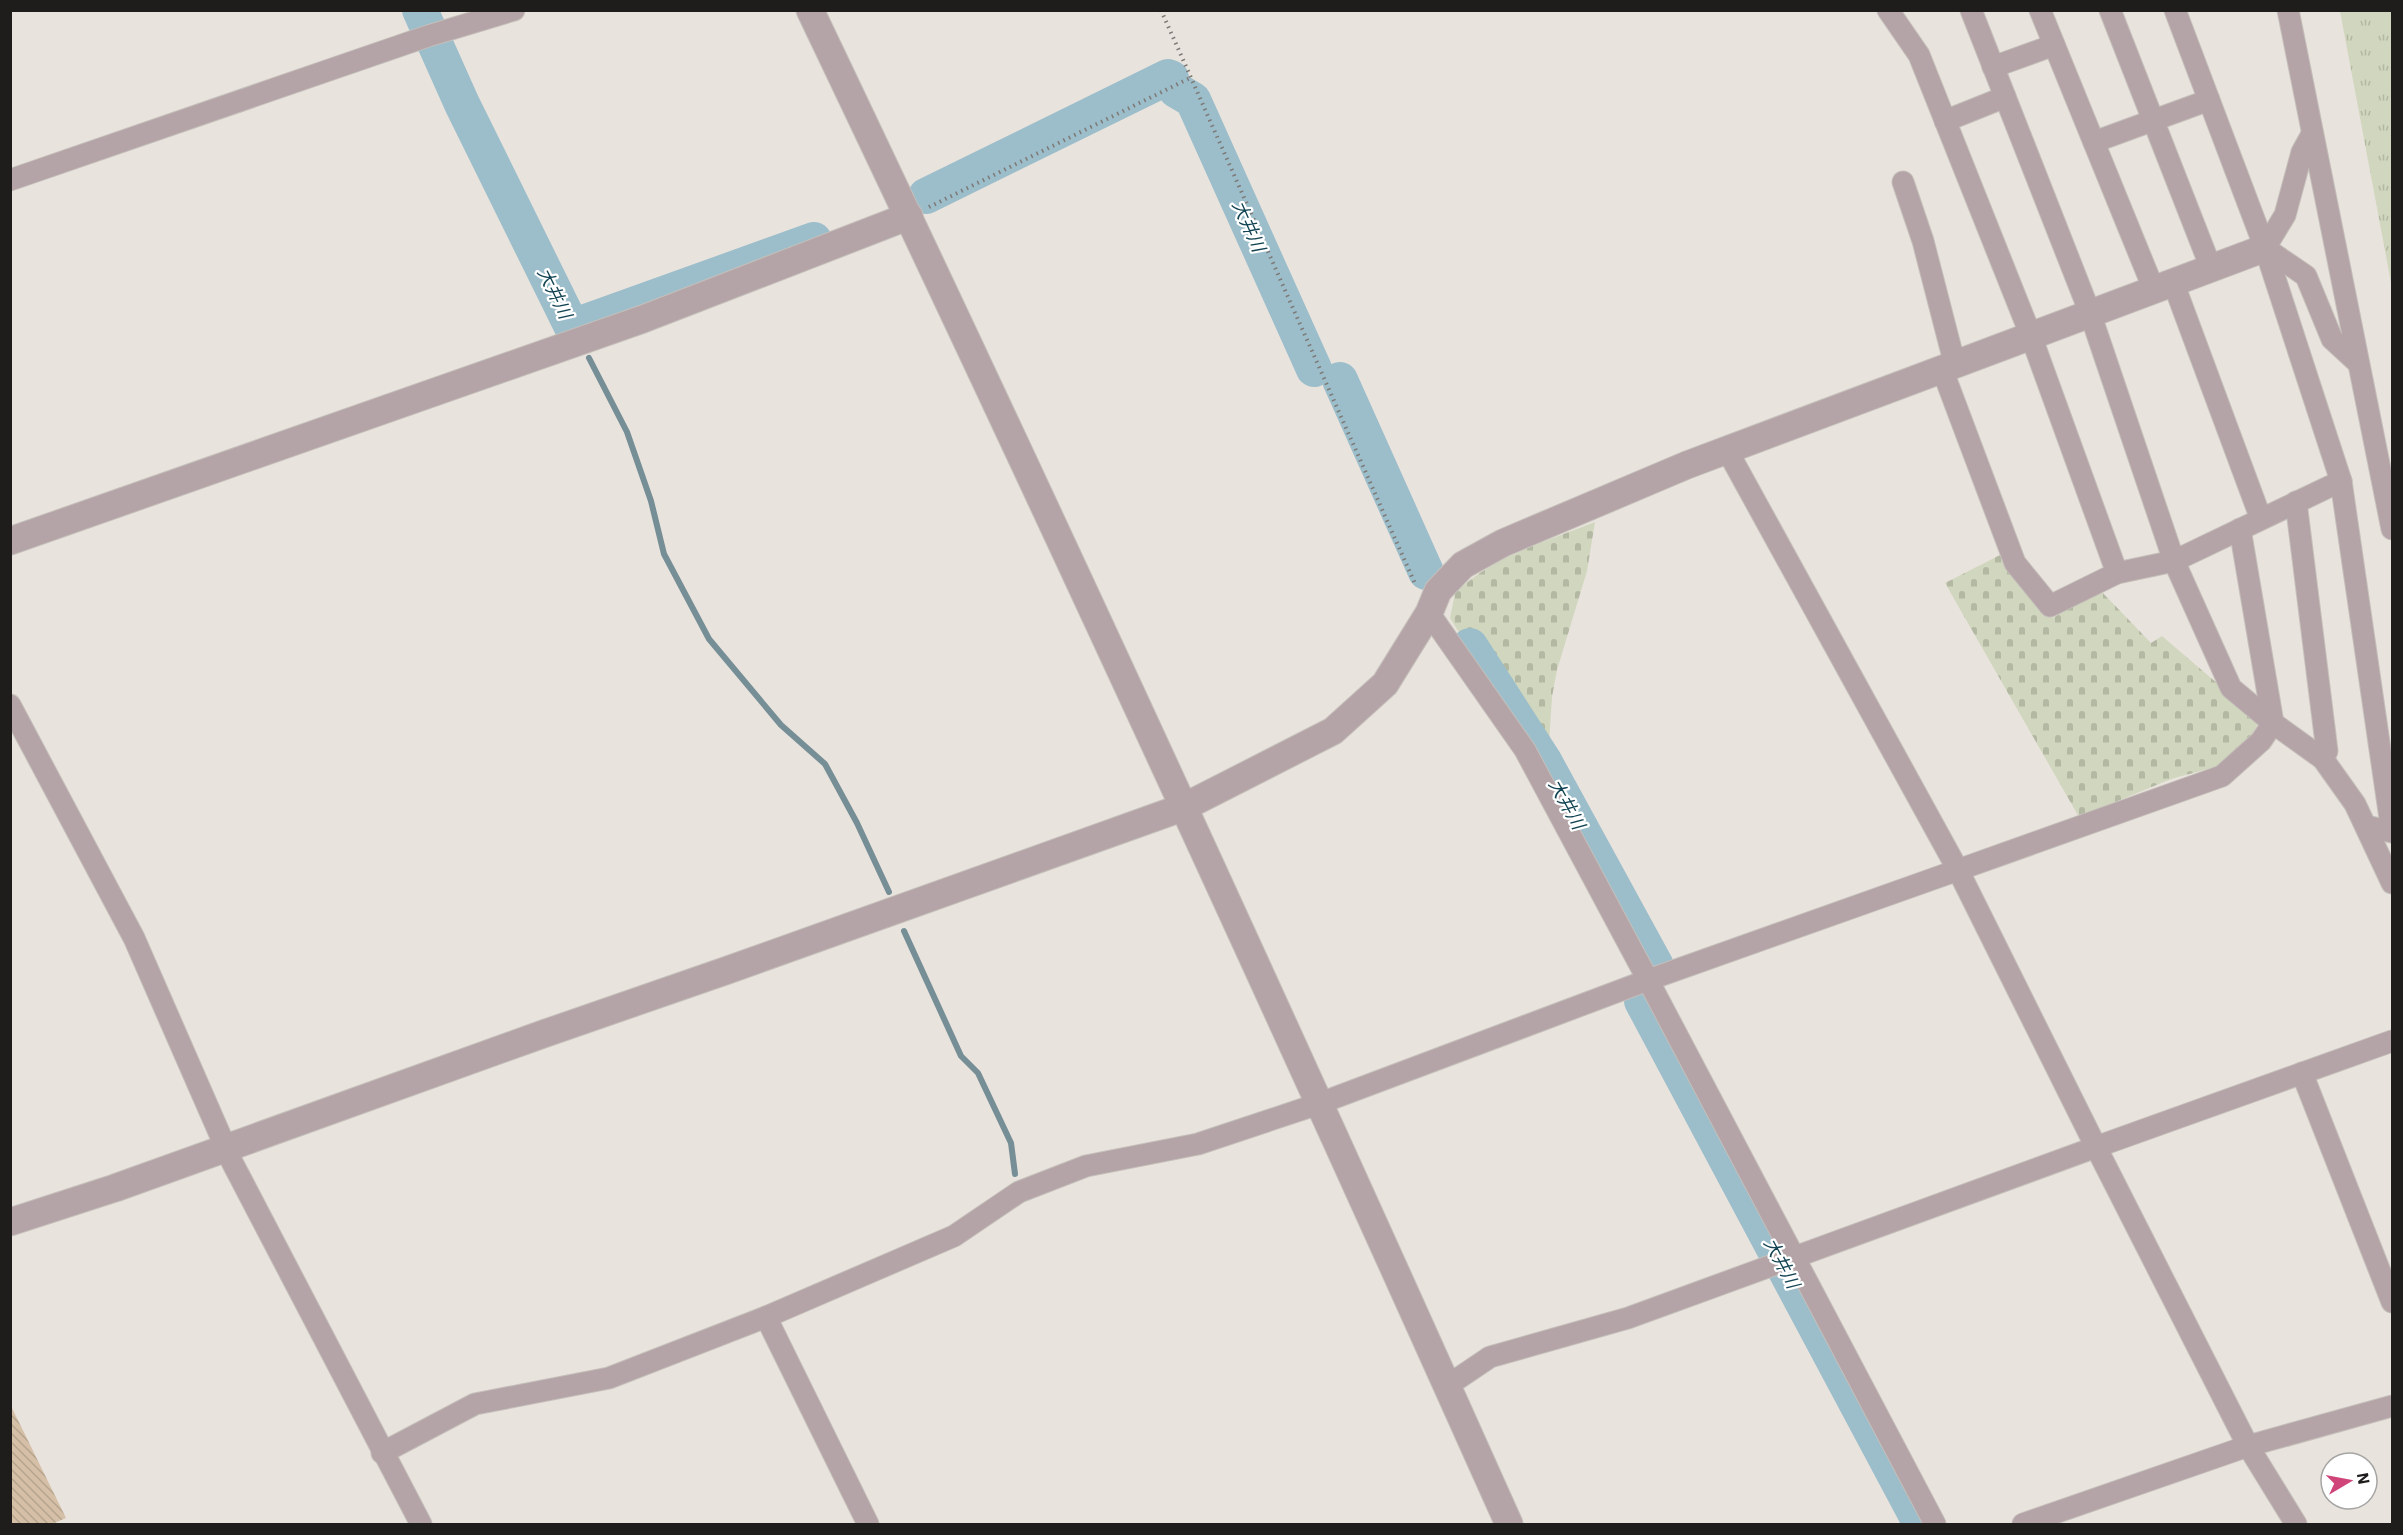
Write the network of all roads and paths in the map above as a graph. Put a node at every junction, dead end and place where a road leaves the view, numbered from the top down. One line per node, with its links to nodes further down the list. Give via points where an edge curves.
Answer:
1 (514, 10): 19 (street)
2 (810, 10): 21 (street)
3 (1161, 10): 12 (path)
4 (1888, 10): 15 (street, via 1919,55)
5 (1971, 10): 11 (street)
6 (2040, 10): 10 (street)
7 (2110, 10): 16 (street)
8 (2175, 10): 14 (street)
9 (2288, 10): 17 (street)
10 (2054, 45): 11 (street); 18 (street)
11 (1993, 66): 13 (street)
12 (1192, 77): 21 (path); 38 (path)
13 (2005, 98): 15 (street); 25 (street)
14 (2209, 100): 16 (street); 22 (street)
15 (1945, 121): 26 (street)
16 (2153, 121): 18 (street); 23 (street)
17 (2312, 134): 22 (street, via 2302,152 2285,215); 27 (street)
18 (2094, 142): 24 (street)
19 (10, 180)
20 (1902, 182): 28 (street, via 1923,241)
21 (909, 216): 35 (street, via 644,319); 42 (street)
22 (2265, 248): 23 (street); 27 (street, via 2306,276 2332,339); 30 (street)
23 (2211, 268): 24 (street)
24 (2164, 286): 25 (street); 32 (street)
25 (2090, 314): 26 (street); 36 (street)
26 (2031, 336): 28 (street); 37 (street)
27 (2358, 362): 34 (street)
28 (1948, 367): 29 (street); 37 (street, via 2015,563 2050,606)
29 (1727, 450): 38 (street, via 1463,565 1438,591); 44 (street)
30 (2341, 481): 31 (street); 43 (street, via 2392,832)
31 (2296, 502): 32 (street); 41 (street, via 2327,751)
32 (2261, 519): 33 (street)
33 (2240, 529): 36 (street); 40 (street)
34 (2392, 529)
35 (10, 541)
36 (2174, 561): 37 (street); 40 (street, via 2231,688)
37 (2117, 573)
38 (1429, 614): 42 (street, via 1385,684 1333,731); 46 (street, via 1524,750)
39 (10, 705): 51 (street, via 134,938)
40 (2273, 723): 41 (street); 44 (street, via 2261,741 2222,776)
41 (2324, 759): 43 (street)
42 (1184, 807): 49 (street); 51 (street)
43 (2366, 826): 45 (street)
44 (1958, 870): 46 (street); 50 (street)
45 (2392, 883)
46 (1648, 980): 49 (street); 53 (street)
47 (2392, 1041): 48 (street)
48 (2302, 1073): 50 (street); 54 (street)
49 (1318, 1104): 55 (street, via 1198,1144 1086,1166 1030,1187 954,1236); 56 (street)
50 (2096, 1147): 53 (street); 58 (street)
51 (226, 1148): 52 (street); 59 (street)
52 (10, 1222)
53 (1795, 1258): 56 (street, via 1628,1318 1490,1357); 63 (street)
54 (2392, 1302)
55 (766, 1317): 59 (street, via 609,1378 475,1404); 61 (street)
56 (1447, 1386): 62 (street)
57 (2392, 1406): 58 (street)
58 (2248, 1446): 64 (street); 65 (street)
59 (382, 1454): 60 (street)
60 (421, 1524)
61 (868, 1524)
62 (1509, 1524)
63 (1935, 1524)
64 (2023, 1524)
65 (2296, 1524)

